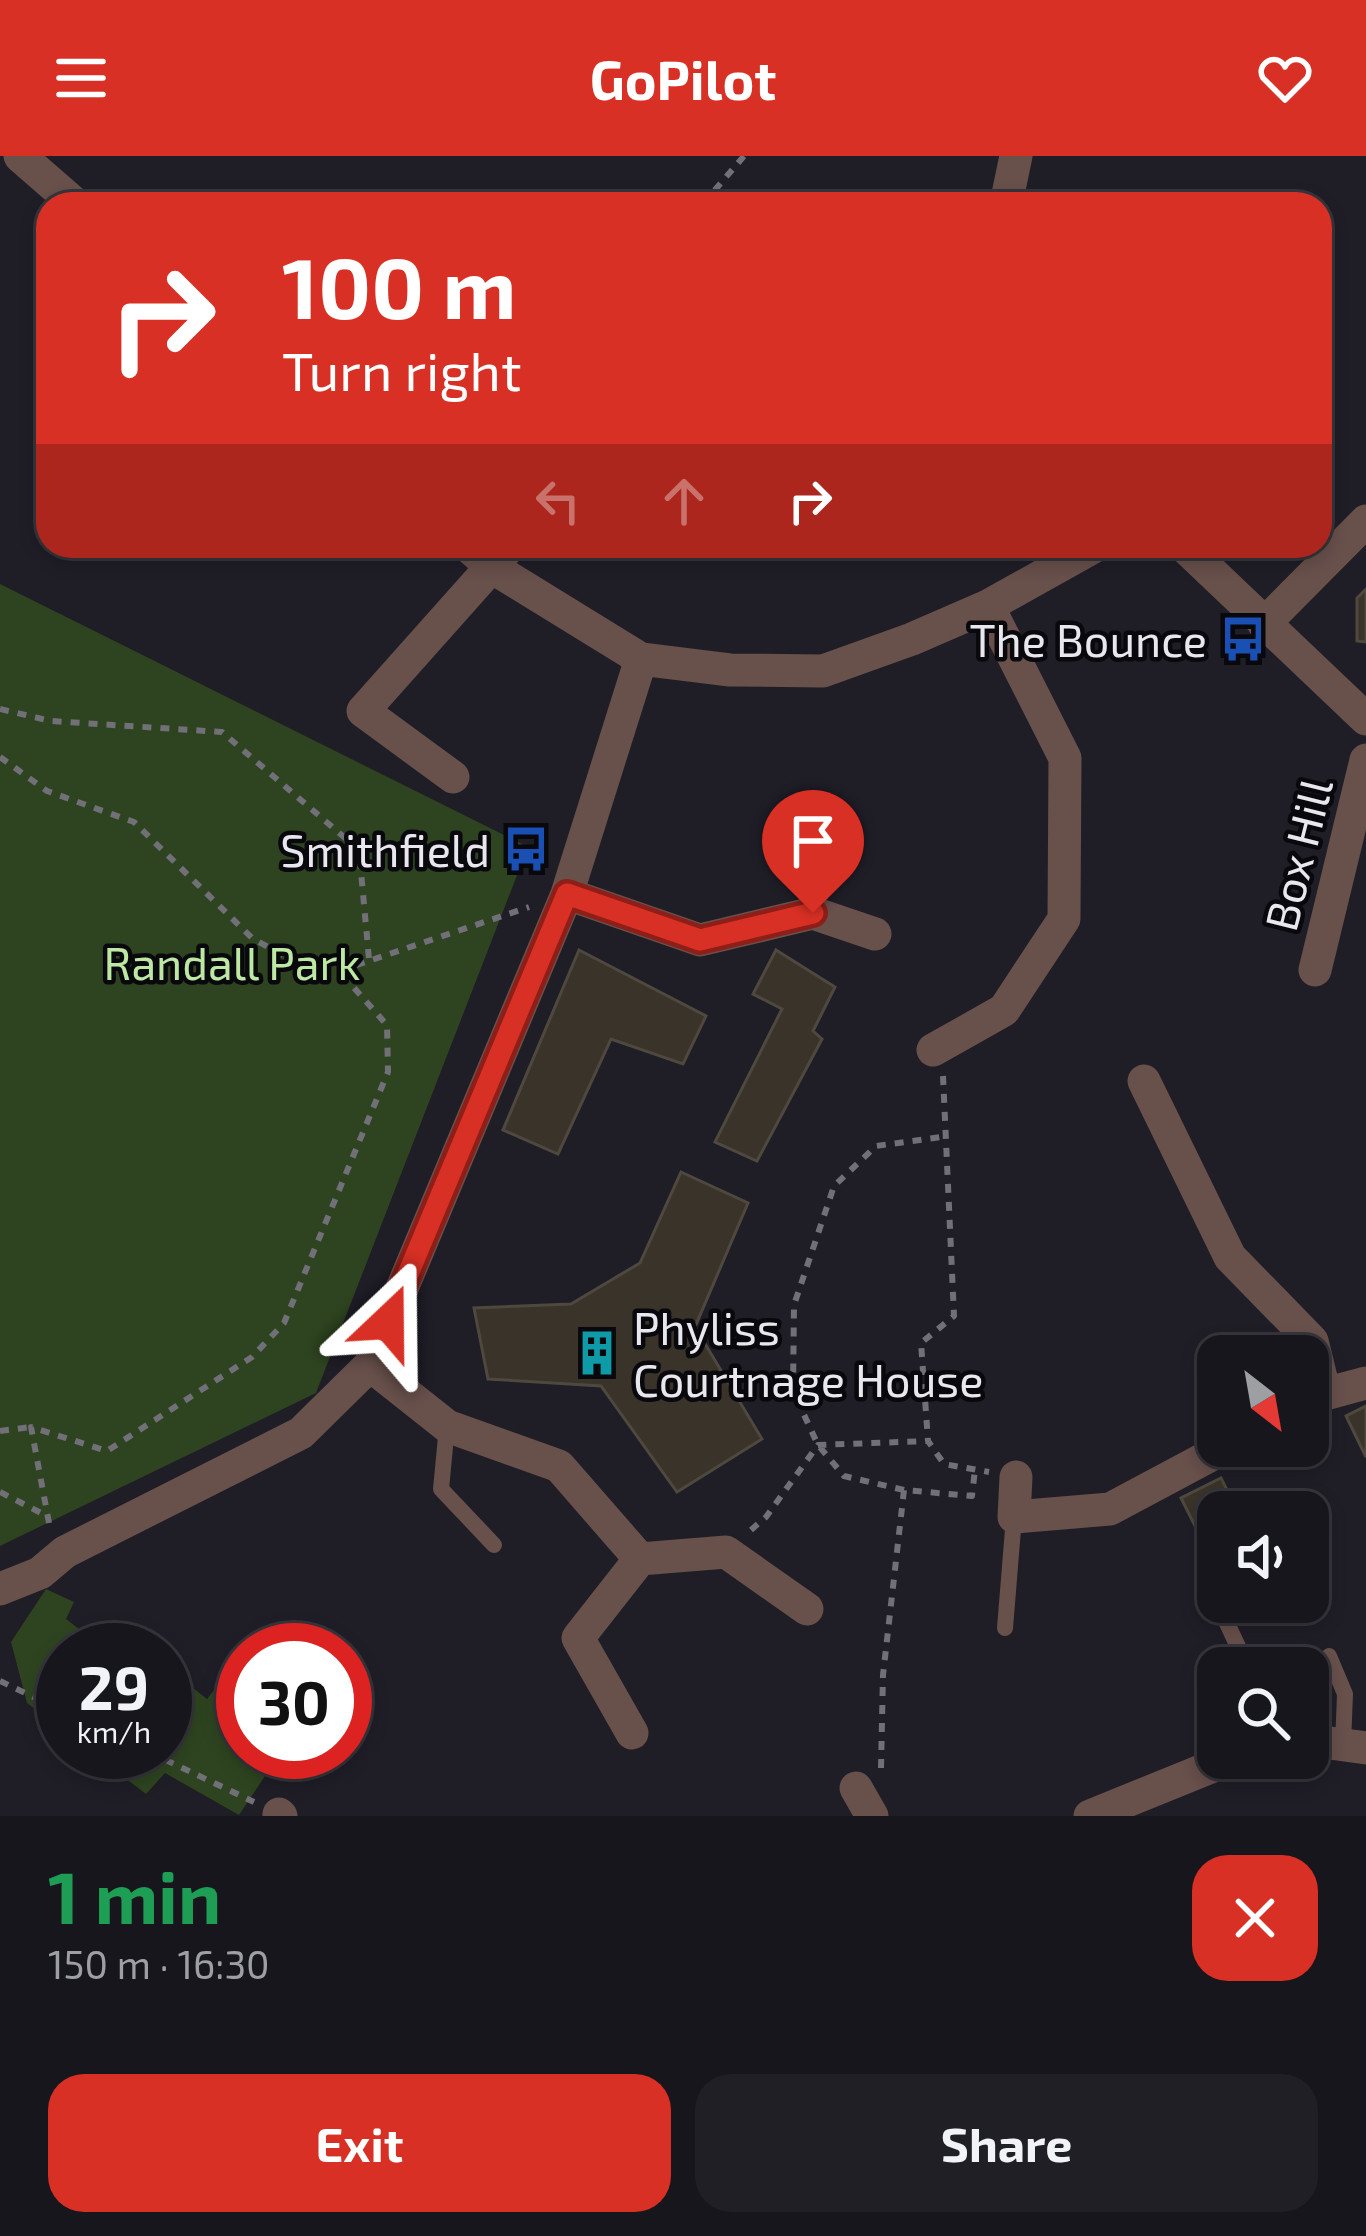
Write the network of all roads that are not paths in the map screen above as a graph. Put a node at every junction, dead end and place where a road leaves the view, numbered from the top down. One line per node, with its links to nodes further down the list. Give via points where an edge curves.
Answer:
1 (20, 156): 3 (street)
2 (1016, 156): 4 (street)
3 (61, 192)
4 (1008, 192)
5 (1366, 521): 6 (street)
6 (1332, 555)
7 (486, 558): 17 (street, via 363,711)
8 (497, 558): 14 (street)
9 (1074, 558): 12 (street)
10 (1196, 558): 13 (street)
11 (1329, 558): 13 (street)
12 (988, 606): 14 (street, via 823,671); 21 (street, via 1065,758 1064,919 1004,1010)
13 (1264, 624): 15 (street)
14 (641, 659): 18 (street)
15 (1366, 719)
16 (1366, 760): 20 (street, Box Hill)
17 (453, 777)
18 (567, 894): 19 (street, via 700,940 813,913); 24 (street)
19 (875, 934)
20 (1316, 970)
21 (933, 1050)
22 (1144, 1081): 23 (street, via 1230,1257)
23 (1306, 1335)
24 (370, 1365): 27 (street); 33 (street, via 301,1433)
25 (1366, 1382): 26 (street)
26 (1329, 1395)
27 (447, 1426): 31 (lane, via 441,1489); 32 (street, via 559,1466)
28 (1197, 1463): 30 (street, via 1110,1509)
29 (1016, 1478): 30 (street)
30 (1015, 1517): 35 (lane)
31 (494, 1545)
32 (640, 1559): 34 (street, via 726,1552); 37 (street, via 578,1637)
33 (0, 1589)
34 (807, 1609)
35 (1005, 1628)
36 (1329, 1656): 38 (lane)
37 (632, 1733)
38 (1354, 1746)
39 (1197, 1772): 40 (street)
40 (1090, 1816)

